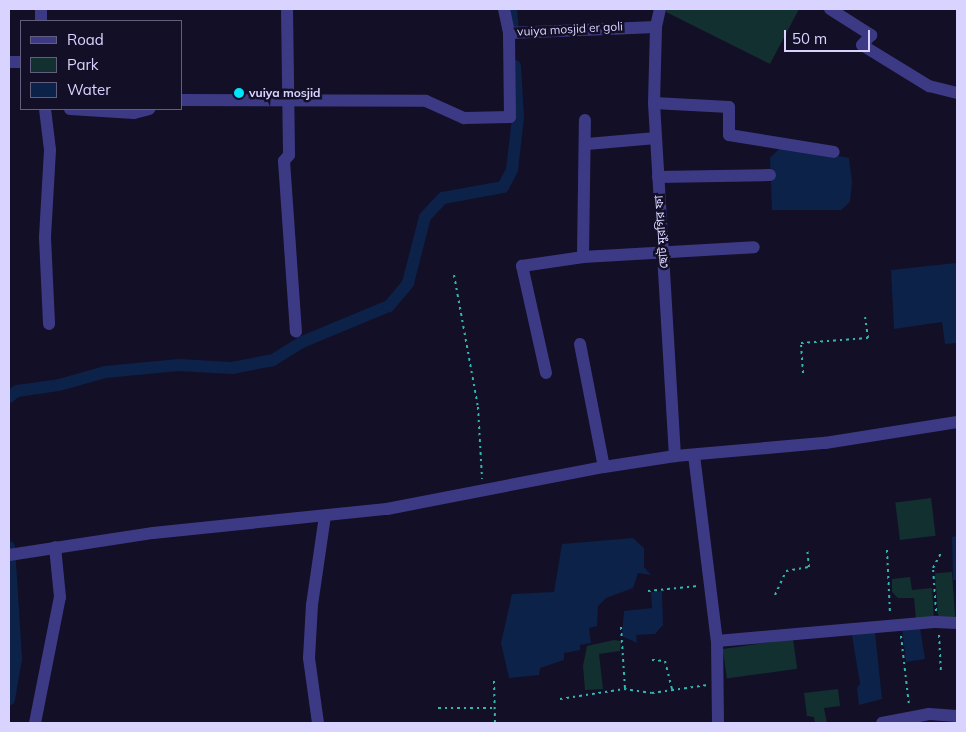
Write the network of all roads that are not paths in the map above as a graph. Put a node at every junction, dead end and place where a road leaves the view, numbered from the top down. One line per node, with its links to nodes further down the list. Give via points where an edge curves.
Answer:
1 (287, 9): 8 (street)
2 (504, 9): 6 (street)
3 (660, 9): 5 (street, ছোট মুরগির ফা)
4 (830, 9): 7 (street, via 871,35 862,46 929,86)
5 (656, 27): 6 (street, vuiya mosjid er goli); 10 (street, ছোট মুরগির ফা)
6 (508, 33): 8 (street, vuiya mosjid er goli, via 510,116 464,118 426,101)
7 (957, 93)
8 (290, 98): 9 (street, vuiya mosjid er goli); 24 (street, via 289,155 284,161)
9 (182, 100)
10 (654, 103): 15 (street, ছোট মুরগির ফা); 17 (street, via 729,107 729,135)
11 (44, 110): 23 (street, via 50,150 45,238)
12 (86, 110): 13 (street, via 134,113)
13 (146, 110)
14 (585, 120): 16 (street)
15 (656, 138): 16 (street); 19 (street, ছোট মুরগির ফা)
16 (586, 144): 22 (street, via 581,206)
17 (834, 152)
18 (770, 175): 19 (street)
19 (658, 177): 21 (street, ছোট মুরগির ফা)
20 (754, 247): 21 (street)
21 (662, 252): 22 (street); 29 (street, ছোট মুরগির ফা, via 669,319)
22 (583, 257): 26 (street, via 522,266)
23 (49, 324)
24 (296, 332)
25 (580, 344): 30 (street)
26 (546, 373)
27 (957, 422): 28 (street, via 825,443)
28 (694, 455): 29 (street); 35 (street)
29 (675, 456): 30 (street)
30 (604, 467): 31 (street, via 387,509)
31 (324, 516): 32 (street, via 153,533); 38 (street, via 309,658)
32 (55, 548): 33 (street); 37 (street, via 60,597)
33 (9, 555)
34 (957, 623): 35 (street)
35 (717, 641): 39 (street)
36 (957, 716): 40 (street)
37 (35, 723)
38 (318, 723)
39 (718, 723)
40 (882, 723)

